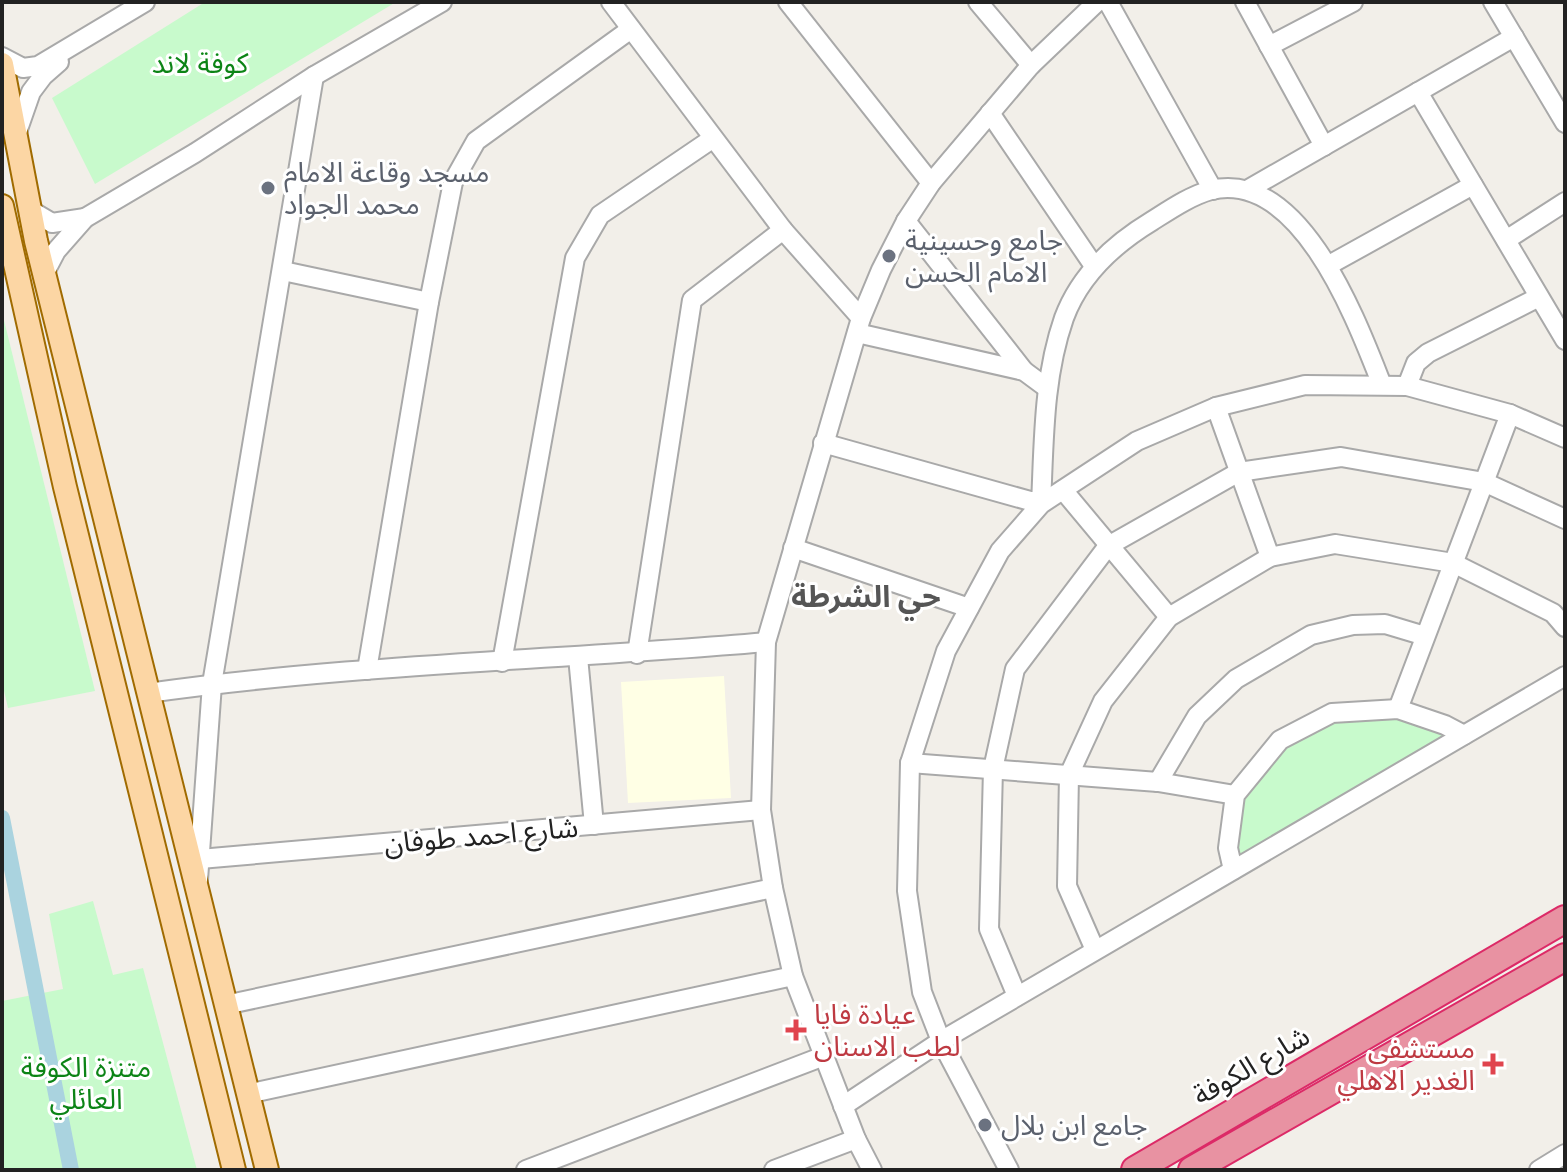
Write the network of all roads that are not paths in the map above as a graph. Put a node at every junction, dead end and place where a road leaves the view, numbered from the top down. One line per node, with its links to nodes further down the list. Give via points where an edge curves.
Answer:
1 (145, 2): 11 (street)
2 (442, 2): 19 (street)
3 (611, 2): 12 (street)
4 (788, 2): 26 (street)
5 (978, 2): 18 (street)
6 (1097, 2): 18 (street)
7 (1108, 2): 28 (street)
8 (1245, 2): 14 (street)
9 (1353, 2): 14 (street)
10 (1493, 2): 13 (street)
11 (121, 9): 15 (street)
12 (631, 29): 24 (street); 42 (street, via 476,141 453,182)
13 (1514, 37): 20 (street); 22 (street)
14 (1269, 46): 25 (street)
15 (68, 50): 16 (street, via 31,68); 23 (street, via 31,92)
16 (2, 57)
17 (2, 64): 23 (main road)
18 (1031, 65): 21 (street)
19 (314, 76): 33 (street); 39 (street)
20 (1418, 92): 25 (street); 27 (street)
21 (990, 113): 26 (street); 38 (street)
22 (1565, 123)
23 (16, 135): 32 (main road)
24 (712, 139): 35 (street); 69 (street, via 600,215 575,258)
25 (1324, 146): 29 (street)
26 (931, 183): 34 (street)
27 (1473, 185): 36 (street); 37 (street)
28 (1213, 190): 29 (street); 38 (street, via 1181,202 1130,234)
29 (1247, 190): 37 (street, via 1302,228)
30 (1565, 202): 36 (street)
31 (2, 206): 77 (main road)
32 (30, 210): 33 (street, via 52,223); 40 (main road)
33 (85, 218): 40 (street)
34 (906, 221): 43 (street); 45 (street)
35 (783, 230): 43 (street); 67 (street, via 692,300)
36 (1506, 240): 41 (street)
37 (1329, 265): 46 (street)
38 (1094, 266): 48 (street, via 1065,316)
39 (283, 271): 42 (street); 72 (street)
40 (44, 274): 73 (main road)
41 (1539, 297): 44 (street); 47 (street, via 1428,353 1416,363)
42 (429, 302): 70 (street)
43 (859, 326): 45 (street); 52 (street)
44 (1565, 340)
45 (1024, 371): 48 (street)
46 (1382, 385): 47 (street); 49 (street, via 1305,385)
47 (1407, 386): 50 (street)
48 (1047, 388): 56 (street)
49 (1216, 407): 53 (street); 55 (street, via 1137,441)
50 (1510, 414): 51 (street); 54 (street)
51 (1565, 438)
52 (823, 443): 56 (street); 59 (street)
53 (1239, 472): 54 (street, via 1341,457); 58 (street); 60 (street)
54 (1484, 482): 57 (street); 61 (street)
55 (1063, 490): 56 (street); 58 (street)
56 (1041, 504): 62 (street, via 1000,551)
57 (1565, 519)
58 (1108, 546): 63 (street); 79 (street, via 1015,669)
59 (793, 548): 62 (street); 66 (street)
60 (1270, 557): 61 (street, via 1335,544); 63 (street)
61 (1453, 563): 64 (street, via 1553,613); 65 (street)
62 (969, 608): 78 (street, via 946,651)
63 (1169, 617): 80 (street, via 1103,701)
64 (1565, 627)
65 (1425, 636): 74 (street); 81 (street, via 1385,624 1311,635 1236,679 1197,716)
66 (766, 642): 67 (street); 83 (street)
67 (637, 654): 68 (street)
68 (578, 657): 69 (street); 84 (street)
69 (502, 662): 70 (street)
70 (367, 670): 72 (street)
71 (1565, 676): 75 (street)
72 (212, 684): 73 (street); 85 (street)
73 (148, 693): 76 (main road)
74 (1398, 709): 75 (street); 82 (street, via 1332,713 1280,740)
75 (1464, 735): 86 (street)
76 (162, 750): 77 (main road, via 153,763); 87 (main road)
77 (134, 760): 104 (main road)
78 (910, 763): 79 (street); 98 (street, via 907,891 922,992)
79 (993, 769): 80 (street); 95 (street, via 989,929)
80 (1069, 775): 81 (street); 90 (street, via 1067,886)
81 (1158, 782): 82 (street)
82 (1235, 795): 86 (street, via 1228,848)
83 (761, 810): 84 (street, شارع احمد طوفان); 88 (street)
84 (594, 825): 85 (street, شارع احمد طوفان)
85 (200, 859): 87 (street)
86 (1233, 870): 90 (street)
87 (197, 888): 96 (main road)
88 (773, 888): 93 (street); 96 (street)
89 (1557, 923): 92 (highway, via 1508,964 1516,978); 94 (highway, شارع الكوفة)
90 (1095, 950): 95 (street)
91 (1565, 957): 92 (highway)
92 (1533, 975): 97 (highway)
93 (793, 976): 99 (street); 100 (street)
94 (1450, 985): 97 (highway, via 1466,984 1471,994); 110 (highway, شارع الكوفة)
95 (1017, 996): 98 (street)
96 (225, 1005): 100 (main road)
97 (1423, 1038): 111 (highway)
98 (941, 1041): 101 (street); 109 (street)
99 (824, 1056): 101 (street); 106 (street)
100 (247, 1094): 105 (main road)
101 (843, 1106): 102 (street)
102 (856, 1139): 107 (street); 108 (street)
103 (1565, 1154): 112 (street)
104 (234, 1170)
105 (267, 1170)
106 (526, 1170)
107 (774, 1170)
108 (872, 1170)
109 (1009, 1170)
110 (1135, 1170)
111 (1192, 1170)
112 (1539, 1170)

